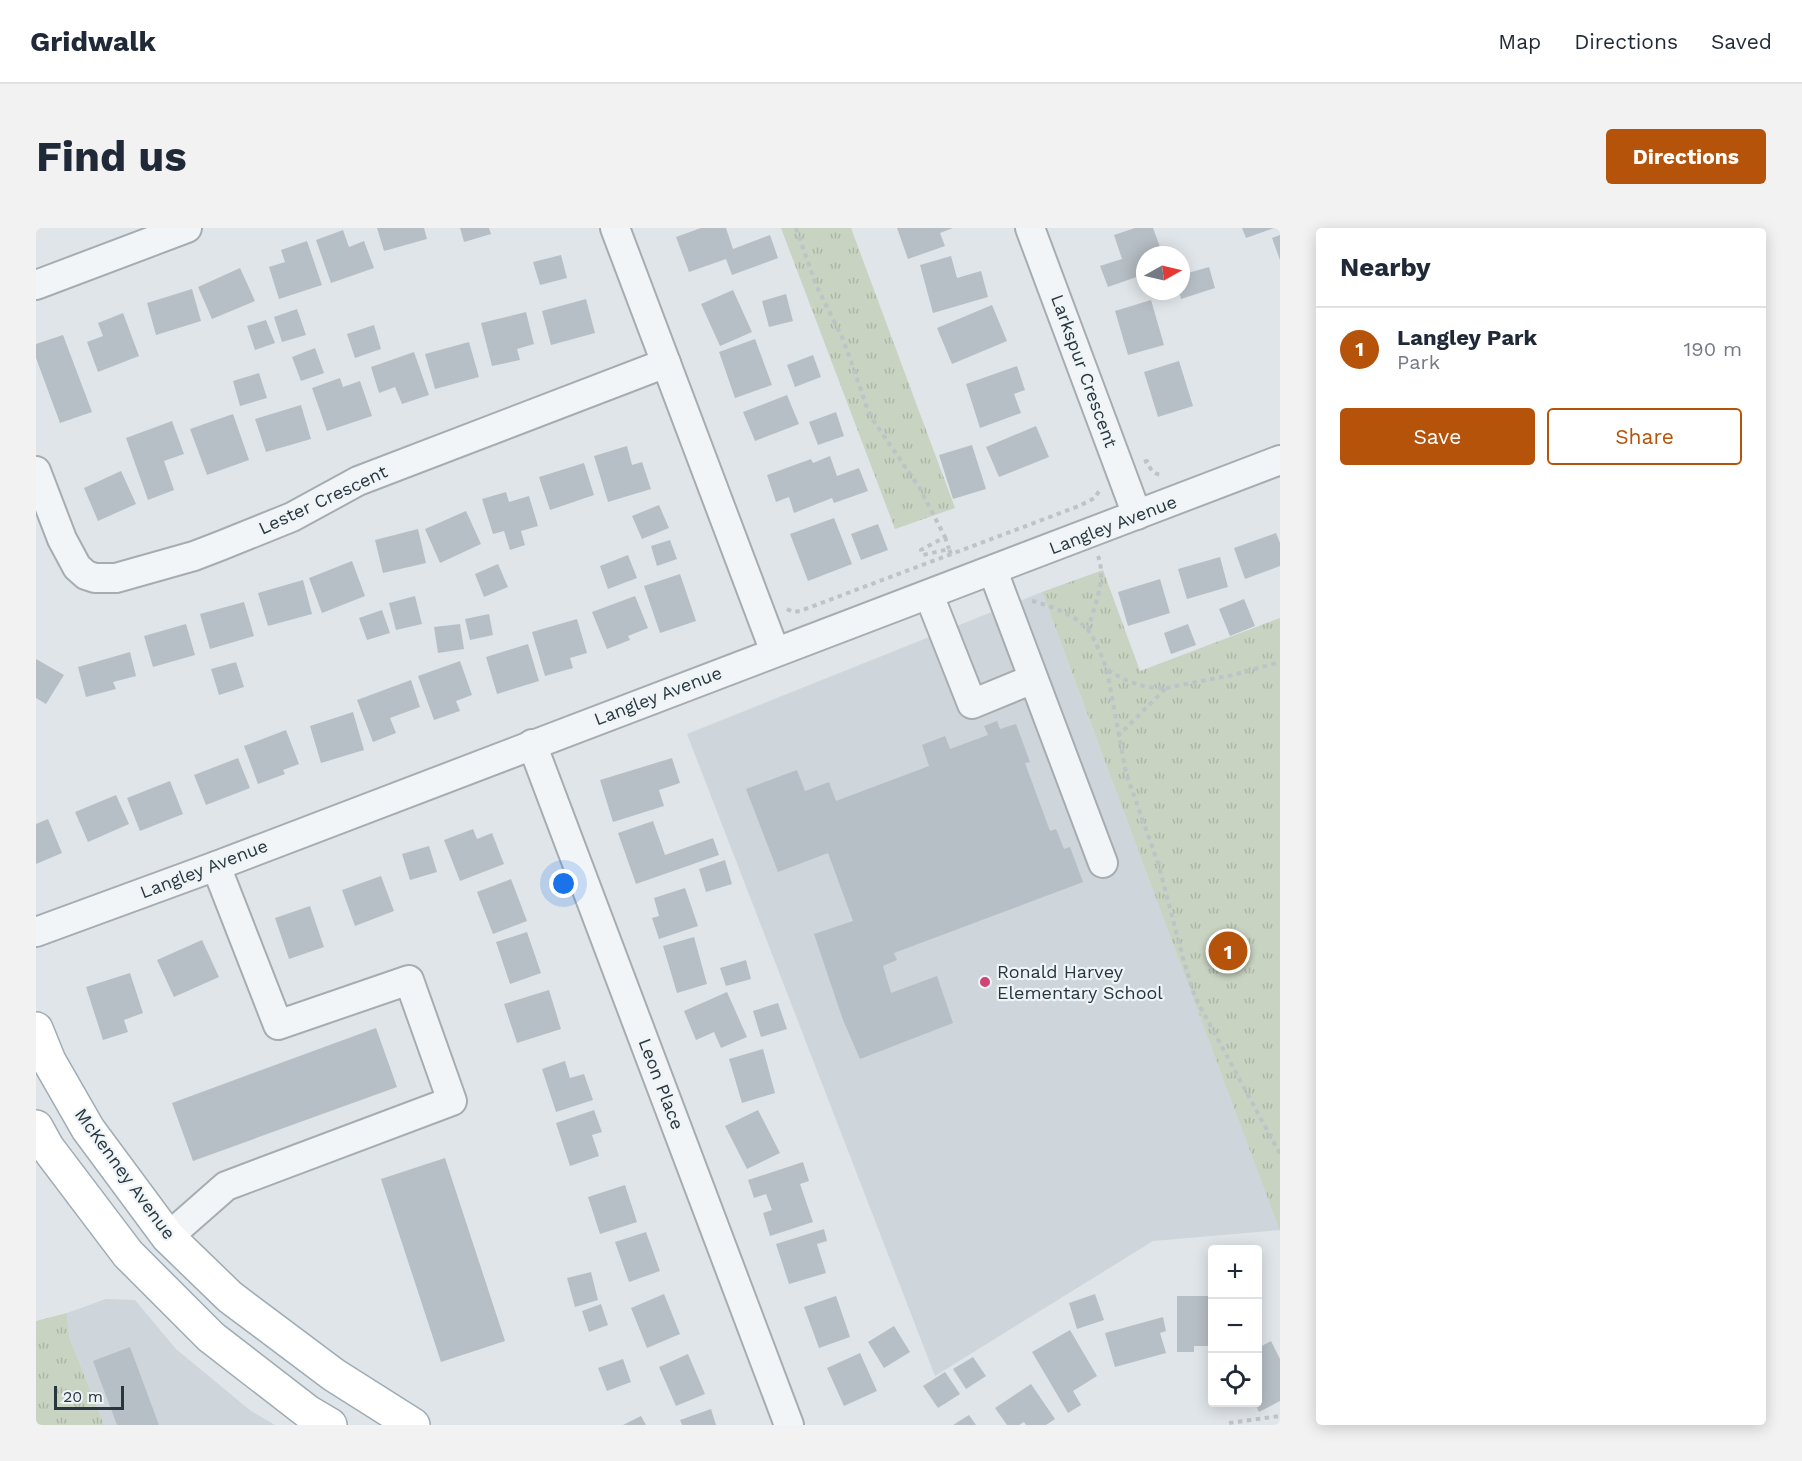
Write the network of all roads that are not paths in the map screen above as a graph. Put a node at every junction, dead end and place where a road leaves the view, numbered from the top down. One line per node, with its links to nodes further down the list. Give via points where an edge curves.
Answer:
1 (187, 228): 4 (street)
2 (615, 228): 5 (street)
3 (1030, 228): 8 (street, Larkspur Crescent)
4 (36, 285)
5 (666, 363): 7 (street, Lester Crescent, via 358,481 292,517 220,546 116,578 95,578 77,567); 11 (street)
6 (1280, 460): 8 (street, Langley Avenue)
7 (36, 471)
8 (1137, 515): 9 (street, Langley Avenue)
9 (993, 571): 10 (street, Langley Avenue); 12 (street)
10 (929, 595): 11 (street, Langley Avenue); 12 (street, via 972,705)
11 (775, 652): 13 (street, Langley Avenue)
12 (1033, 679): 14 (street)
13 (532, 744): 15 (street, Langley Avenue); 22 (street, Leon Place)
14 (1103, 863)
15 (216, 866): 16 (street, Langley Avenue); 19 (street, via 278,1025 409,980 452,1101 226,1186)
16 (36, 932)
17 (36, 1029): 19 (main road, McKenney Avenue, via 49,1061 88,1129)
18 (36, 1127): 20 (main road, via 128,1254 212,1337)
19 (168, 1237): 21 (main road, McKenney Avenue, via 230,1297 334,1375)
20 (330, 1425)
21 (413, 1425)
22 (789, 1425)

